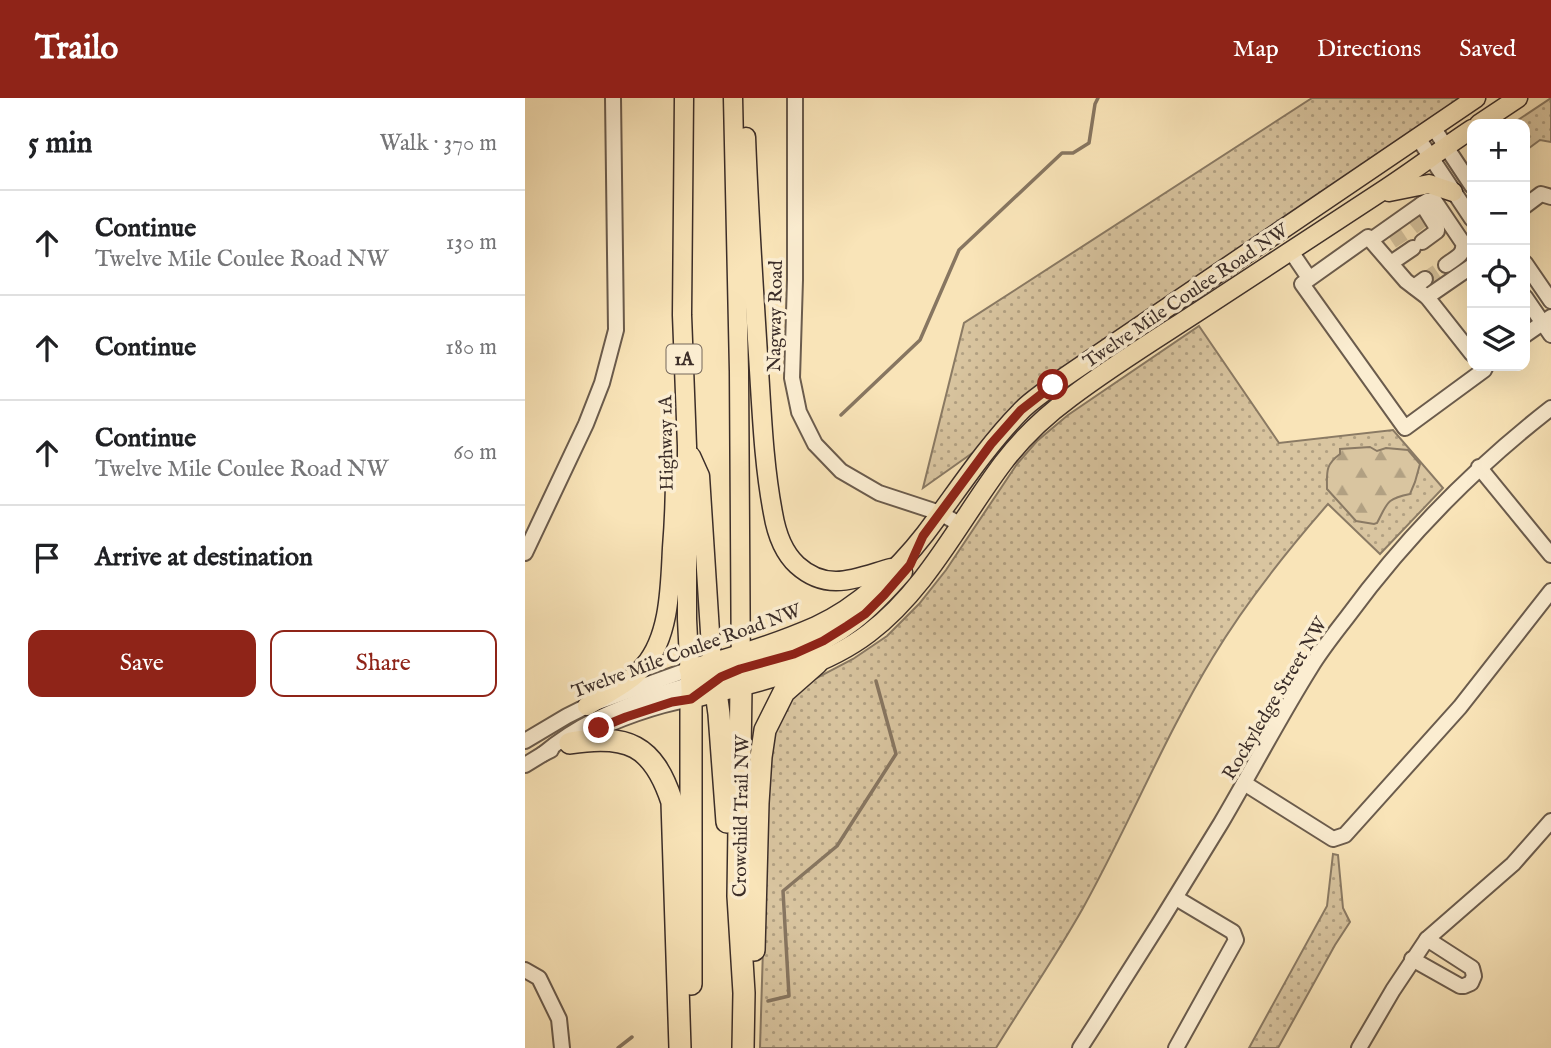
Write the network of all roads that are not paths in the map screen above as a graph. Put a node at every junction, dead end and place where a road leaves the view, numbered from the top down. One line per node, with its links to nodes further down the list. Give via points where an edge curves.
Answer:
1 (613, 98): 44 (street, via 616,330 586,424)
2 (684, 98): 35 (main road, Highway 1A / 1A)
3 (733, 98): 49 (main road, Crowchild Trail NW)
4 (744, 98): 46 (main road, via 773,514 786,554 814,577 841,582)
5 (796, 98): 41 (street, Nagway Road, via 792,378 799,412 815,444 841,471 879,493)
6 (1475, 98): 9 (main road, Twelve Mile Coulee Road NW)
7 (1518, 98): 8 (main road)
8 (1486, 119)
9 (1433, 127): 11 (main road, Twelve Mile Coulee Road NW); 12 (street)
10 (1467, 132): 12 (main road, Twelve Mile Coulee Road NW)
11 (1418, 138): 13 (street); 41 (main road, Twelve Mile Coulee Road NW, via 1042,393 991,444)
12 (1446, 146): 13 (main road, Twelve Mile Coulee Road NW); 14 (street)
13 (1431, 157): 15 (street); 16 (main road, Twelve Mile Coulee Road NW)
14 (1469, 182)
15 (1454, 192): 16 (main road, via 1429,184); 20 (street)
16 (1375, 195): 24 (main road, Twelve Mile Coulee Road NW)
17 (1551, 197): 18 (street, via 1542,194)
18 (1530, 202)
19 (1416, 212): 21 (street, via 1434,200); 22 (street); 23 (street, via 1437,228)
20 (1467, 212)
21 (1456, 232): 23 (street, via 1447,238); 26 (street, via 1464,250)
22 (1371, 240): 25 (street); 29 (street, via 1368,237)
23 (1419, 241): 25 (street)
24 (1290, 250): 29 (street); 42 (main road, Twelve Mile Coulee Road NW, via 1050,414 1003,464)
25 (1391, 263): 30 (street, via 1406,281 1420,283)
26 (1446, 265)
27 (1467, 270): 30 (street)
28 (1530, 270): 31 (street)
29 (1309, 278): 37 (street, via 1302,284 1405,428)
30 (1427, 298): 36 (street)
31 (1551, 301)
32 (1530, 303): 33 (street)
33 (1548, 325): 34 (street)
34 (1530, 333)
35 (683, 337): 39 (main road, Highway 1A / 1A); 51 (main road, via 678,358 670,590 661,636 643,667)
36 (1467, 348)
37 (1483, 371)
38 (1551, 408): 40 (street, Rockyledge Street NW)
39 (687, 446): 50 (main road, via 700,476); 50 (main road, Highway 1A / 1A, via 687,619)
40 (1479, 467): 45 (street); 56 (street, Rockyledge Street NW, via 1366,592 1312,666)
41 (940, 513): 42 (street, Nagway Road); 43 (main road, Twelve Mile Coulee Road NW)
42 (961, 525): 48 (main road, Twelve Mile Coulee Road NW, via 898,607 870,633)
43 (923, 536): 46 (main road, Twelve Mile Coulee Road NW); 49 (main road, via 910,565 847,626 794,654)
44 (525, 553)
45 (1551, 555)
46 (894, 567): 49 (main road, Twelve Mile Coulee Road NW, via 847,608)
47 (1551, 591): 56 (street, via 1459,708 1345,835 1333,839)
48 (817, 663): 49 (main road, Twelve Mile Coulee Road NW, via 782,676); 63 (highway, via 784,692 765,730 754,955)
49 (740, 671): 50 (main road, Twelve Mile Coulee Road NW); 50 (main road, Twelve Mile Coulee Road NW); 58 (highway, Crowchild Trail NW)
50 (706, 680): 51 (street, Twelve Mile Coulee Road NW); 53 (street, Twelve Mile Coulee Road NW, via 672,702); 54 (street, via 606,714); 58 (highway, via 719,714 729,853); 66 (highway, 1A)
51 (587, 706): 52 (street, Twelve Mile Coulee Road NW)
52 (525, 741)
53 (570, 743): 54 (street, Twelve Mile Coulee Road NW); 65 (highway, via 605,739 632,745 665,781 672,802)
54 (543, 754): 55 (street, Twelve Mile Coulee Road NW)
55 (525, 765)
56 (1244, 783): 59 (street, Rockyledge Street NW)
57 (1551, 821): 60 (street, via 1513,864)
58 (738, 896): 63 (highway, Crowchild Trail NW)
59 (1176, 898): 68 (street, Rockyledge Street NW); 69 (street, via 1233,932 1235,940)
60 (1427, 939): 61 (street); 61 (street, via 1472,968 1471,983 1460,986)
61 (1412, 959): 70 (street)
62 (525, 970): 64 (street, via 539,978 559,1019)
63 (744, 993): 67 (highway, Crowchild Trail NW)
64 (562, 1048)
65 (680, 1048)
66 (691, 1048)
67 (743, 1048)
68 (1080, 1048)
69 (1177, 1048)
70 (1359, 1048)

